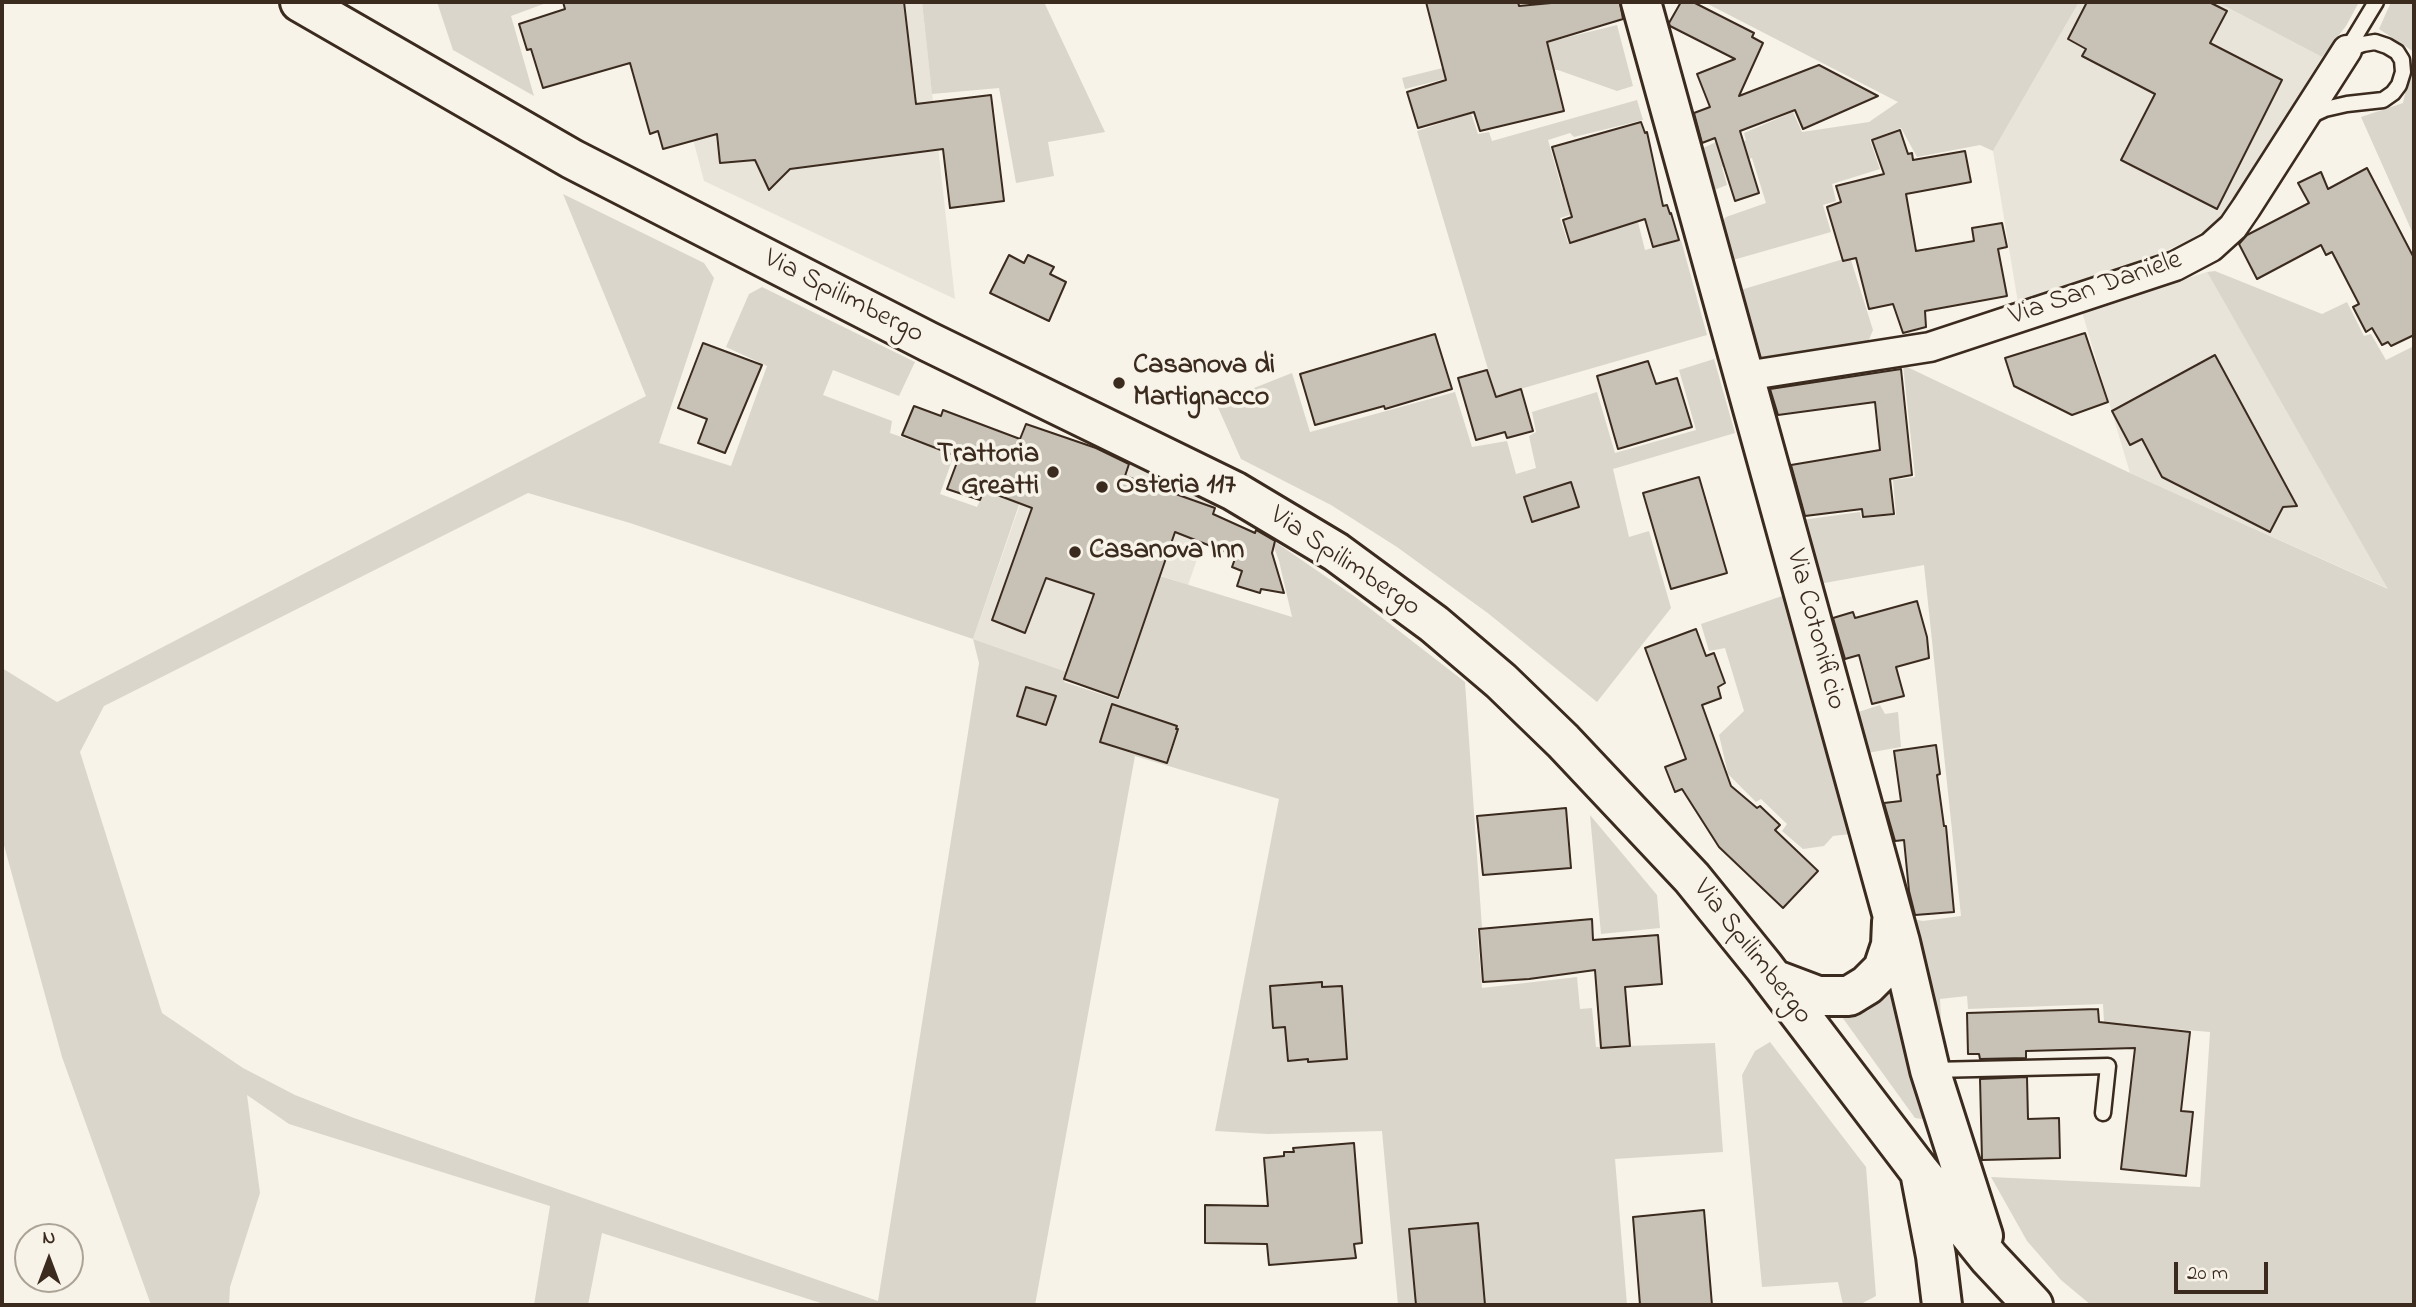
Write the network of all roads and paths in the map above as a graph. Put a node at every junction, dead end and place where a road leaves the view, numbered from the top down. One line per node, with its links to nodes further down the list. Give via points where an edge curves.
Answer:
1 (300, 2): 8 (main road, Via Spilimbergo, via 572,159 929,342 1234,491 1336,552 1434,624 1537,715 1692,878)
2 (1641, 2): 6 (main road, Via Cotonificio)
3 (2376, 2): 4 (lane)
4 (2347, 50): 5 (street, Via San Daniele); 5 (lane, via 2375,42 2397,52 2403,72 2399,85 2383,100 2325,108)
5 (2304, 118): 6 (street, Via San Daniele, via 2233,227 2211,247 2175,266 1930,347)
6 (1745, 376): 7 (main road, Via Cotonificio)
7 (1892, 916): 8 (main road, via 1891,945 1882,969 1849,996 1818,996); 9 (main road, Via Cotonificio)
8 (1773, 979): 11 (main road, Via Spilimbergo)
9 (1930, 1070): 10 (lane, via 2108,1066); 12 (main road, Via Cotonificio)
10 (2103, 1113)
11 (1920, 1172): 12 (main road, Via Spilimbergo); 13 (main road)
12 (1989, 1258): 14 (main road, Via Spilimbergo)
13 (1942, 1305)
14 (2033, 1305)

